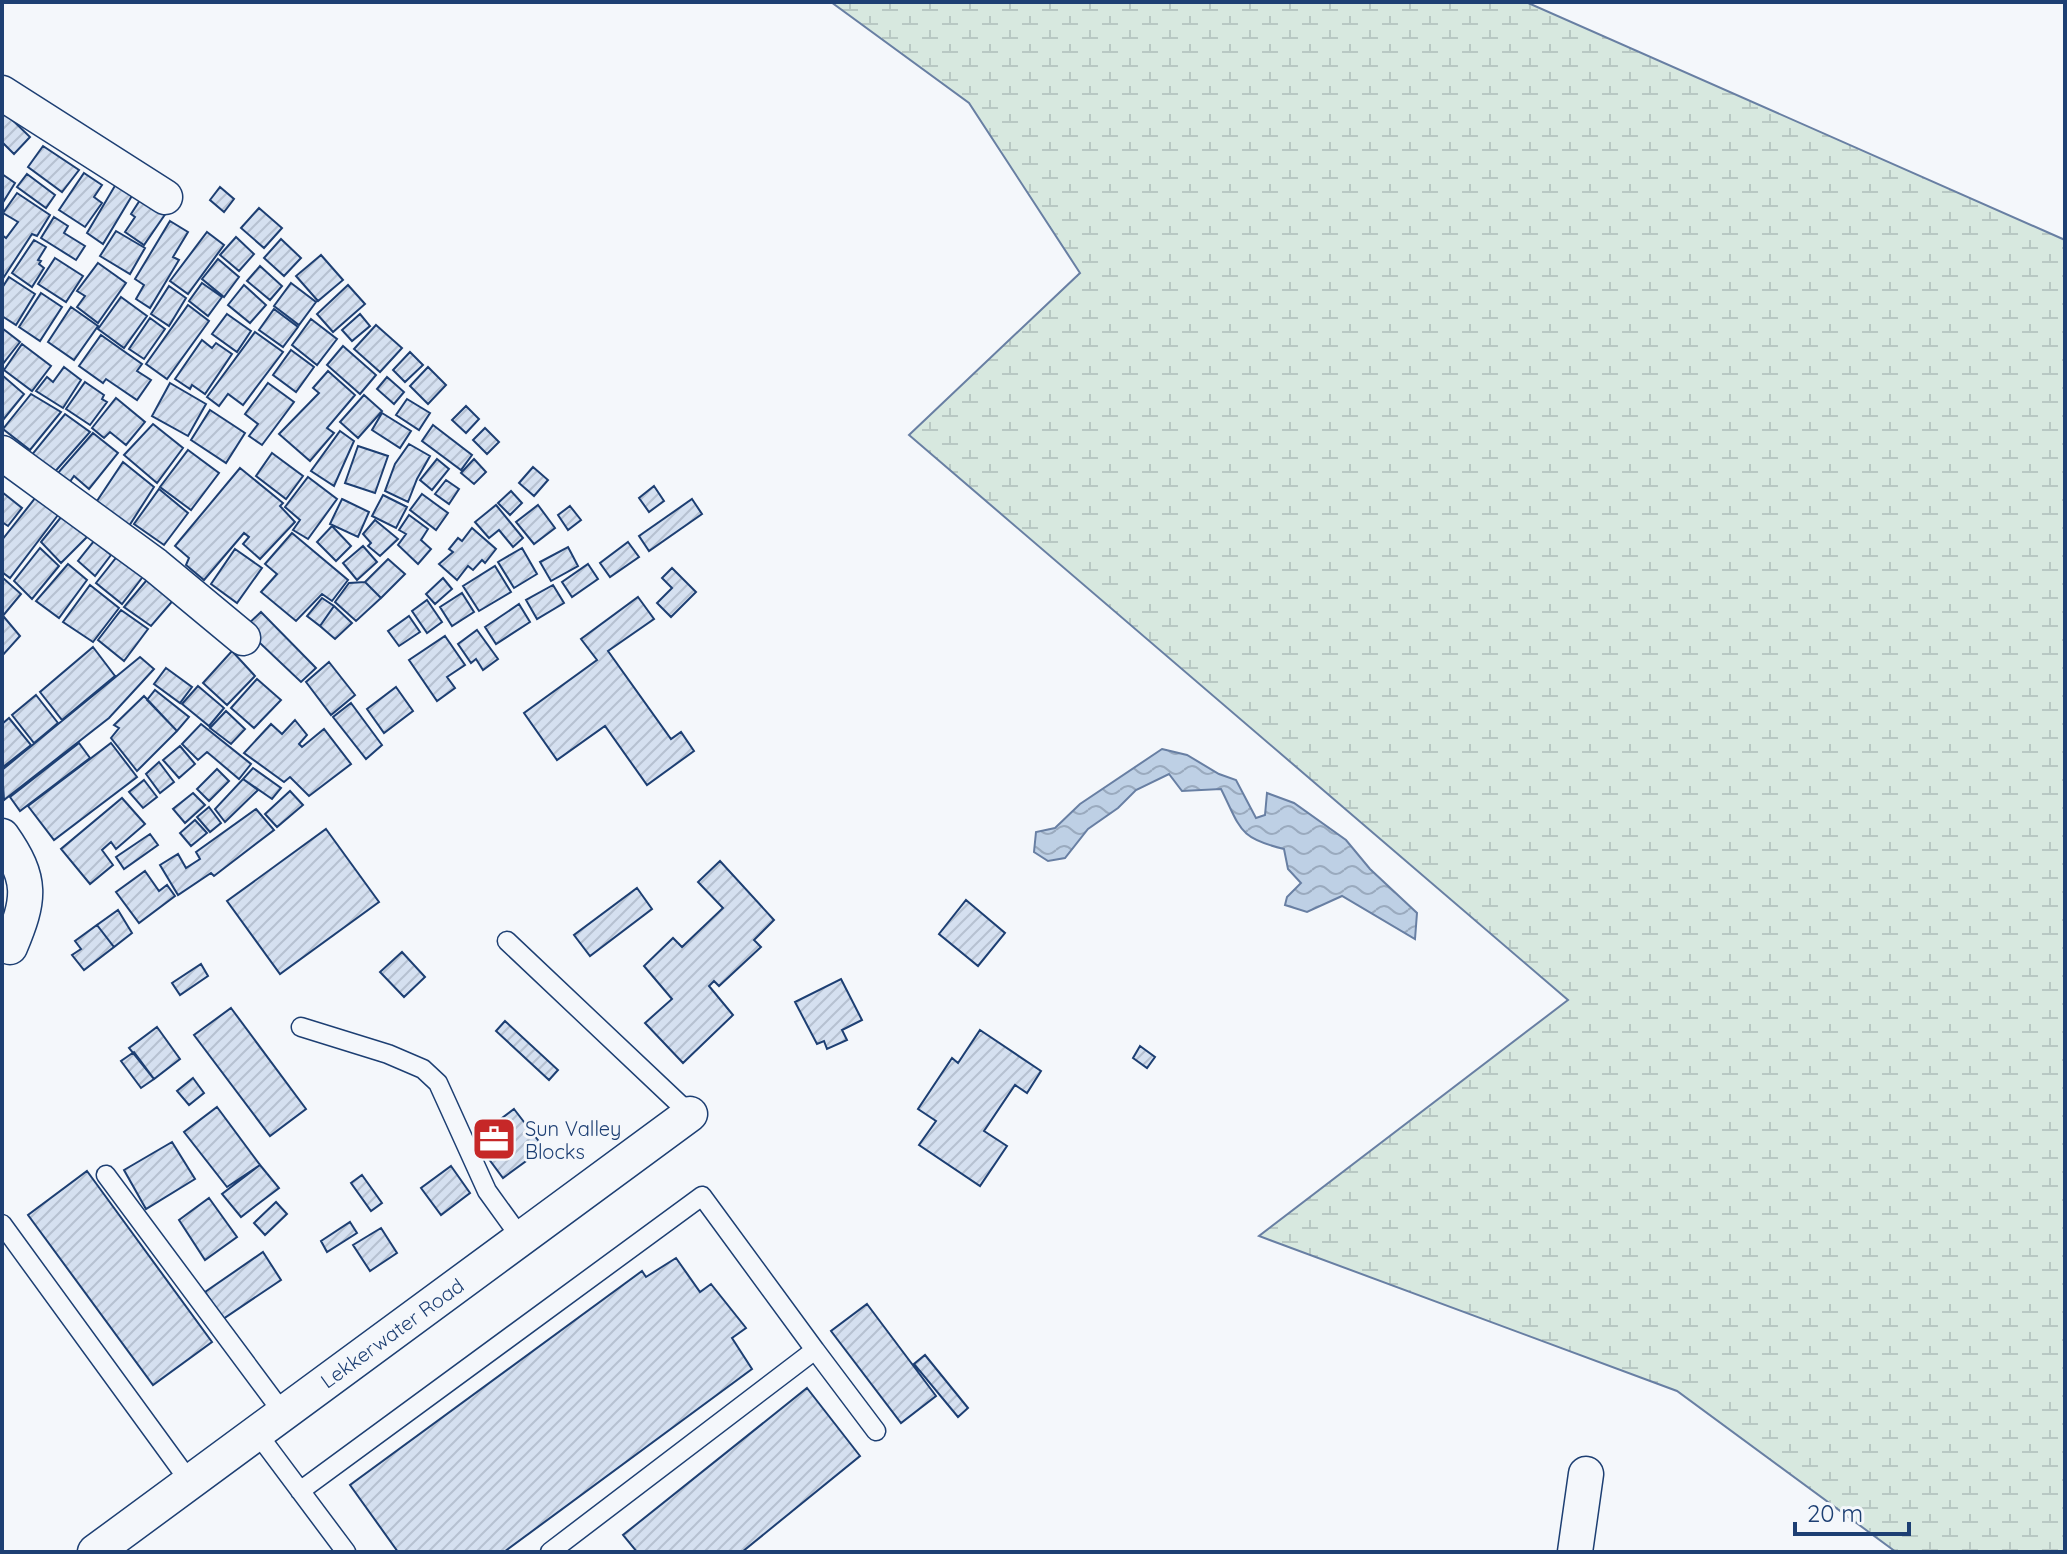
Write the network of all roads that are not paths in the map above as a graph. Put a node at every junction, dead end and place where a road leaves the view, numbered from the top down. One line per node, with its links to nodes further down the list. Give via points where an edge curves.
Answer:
1 (2, 93): 2 (street)
2 (165, 197)
3 (2, 453): 4 (street, via 155,565)
4 (243, 638)
5 (2, 836): 7 (street, via 25,880 23,915)
6 (507, 941): 9 (lane)
7 (10, 947)
8 (301, 1027): 12 (lane, via 388,1054 423,1069 438,1083 487,1191)
9 (690, 1114): 12 (street, Lekkerwater Road)
10 (106, 1175): 14 (lane)
11 (2, 1224): 17 (lane)
12 (521, 1238): 14 (street, Lekkerwater Road)
13 (815, 1350): 15 (lane); 18 (lane, via 702,1196); 21 (lane)
14 (270, 1423): 17 (street, Lekkerwater Road); 18 (lane)
15 (876, 1431)
16 (1586, 1474): 22 (street)
17 (190, 1482): 19 (street, Lekkerwater Road)
18 (300, 1491): 20 (lane)
19 (95, 1552)
20 (346, 1552)
21 (550, 1552)
22 (1575, 1552)

